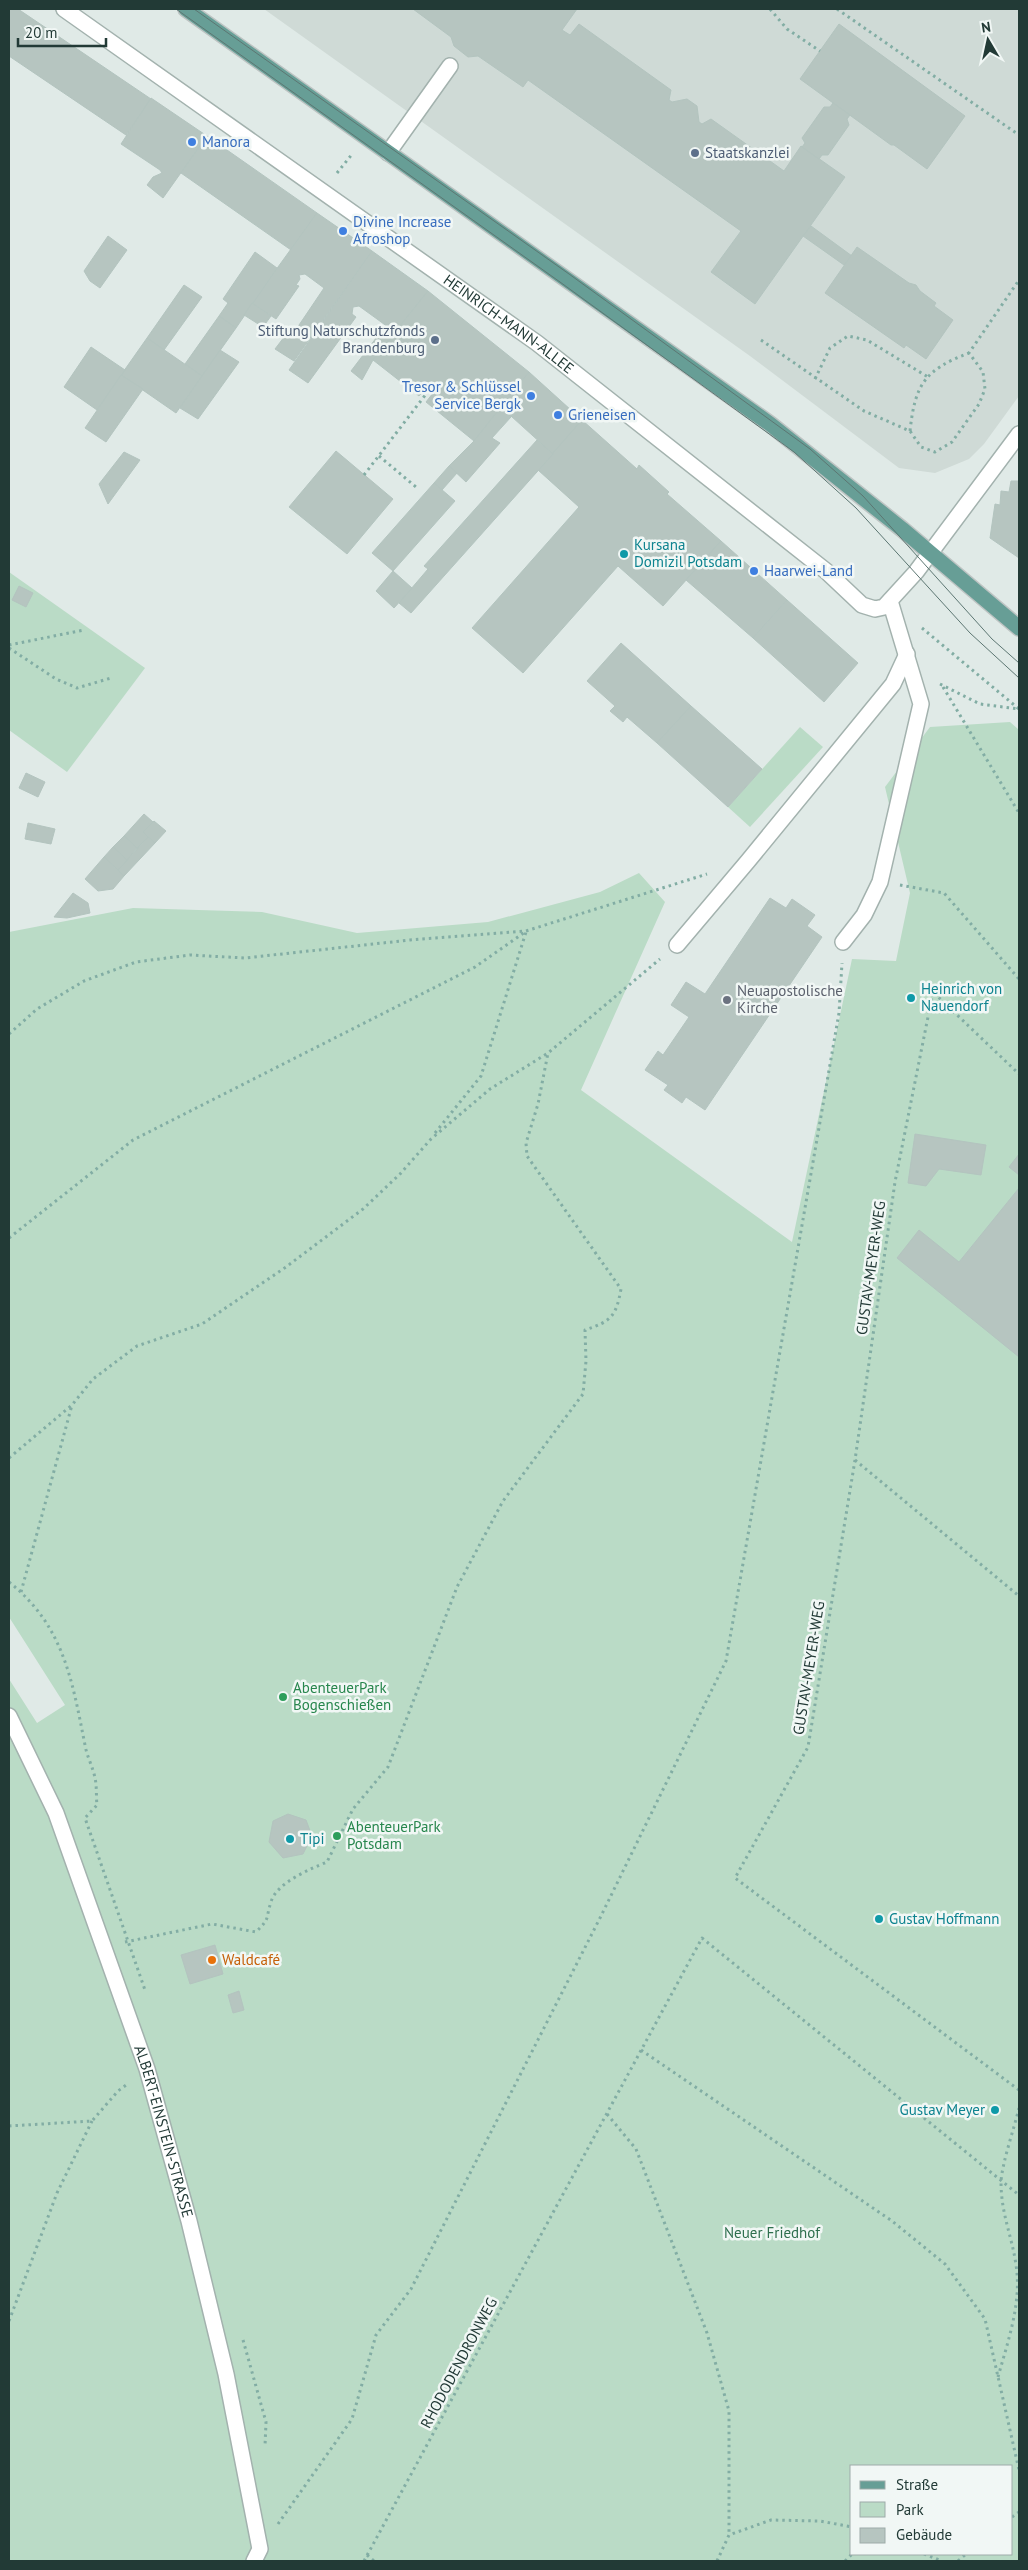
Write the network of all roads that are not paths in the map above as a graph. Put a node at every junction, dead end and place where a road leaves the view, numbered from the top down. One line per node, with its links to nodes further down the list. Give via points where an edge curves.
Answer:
1 (64, 9): 7 (street, HEINRICH-MANN-ALLEE, via 537,343 826,571 862,605 875,609)
2 (186, 9): 4 (main road)
3 (450, 66): 4 (street)
4 (388, 153): 6 (main road, via 770,424)
5 (1019, 434): 6 (street)
6 (930, 554): 7 (street); 8 (main road)
7 (890, 601): 9 (street)
8 (1019, 628)
9 (907, 654): 10 (street, via 921,704 880,882 864,915); 11 (street, via 893,684)
10 (843, 942)
11 (677, 945)
12 (9, 1716): 13 (street, ALBERT-EINSTEIN-STRASSE, via 56,1813 147,2069 190,2221 224,2365)
13 (257, 2555)

